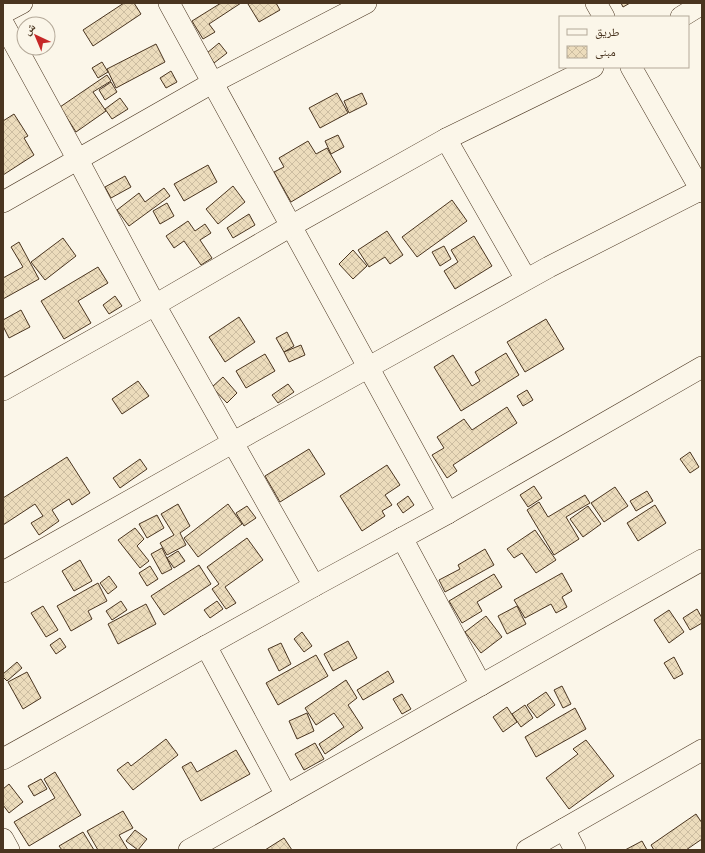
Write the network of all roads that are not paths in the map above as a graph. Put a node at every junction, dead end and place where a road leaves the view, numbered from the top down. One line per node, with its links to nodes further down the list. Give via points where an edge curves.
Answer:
1 (22, 3): 6 (street)
2 (169, 3): 12 (street)
3 (366, 3): 12 (street)
4 (596, 3): 7 (street)
5 (702, 4): 8 (street)
6 (3, 14)
7 (603, 16)
8 (683, 16)
9 (3, 23): 14 (street)
10 (591, 68): 13 (street)
11 (632, 68): 15 (street)
12 (212, 83): 14 (street); 17 (street)
13 (446, 139): 17 (street); 18 (street)
14 (78, 160): 16 (street); 19 (street)
15 (702, 190): 18 (street)
16 (3, 202)
17 (291, 226): 19 (street); 20 (street)
18 (526, 279): 20 (street)
19 (155, 305): 22 (street); 23 (street)
20 (369, 367): 23 (street); 24 (street)
21 (702, 367): 24 (street)
22 (3, 390)
23 (232, 442): 27 (street); 28 (street)
24 (448, 513): 25 (street)
25 (402, 538): 28 (street); 30 (street)
26 (702, 560): 30 (street)
27 (3, 572)
28 (314, 586): 29 (street)
29 (206, 646): 32 (street); 33 (street)
30 (481, 685): 33 (street)
31 (702, 750): 34 (street)
32 (3, 759)
33 (286, 795): 37 (street)
34 (564, 828): 38 (street); 39 (street)
35 (3, 839): 36 (street)
36 (9, 850)
37 (189, 850)
38 (527, 850)
39 (575, 850)

